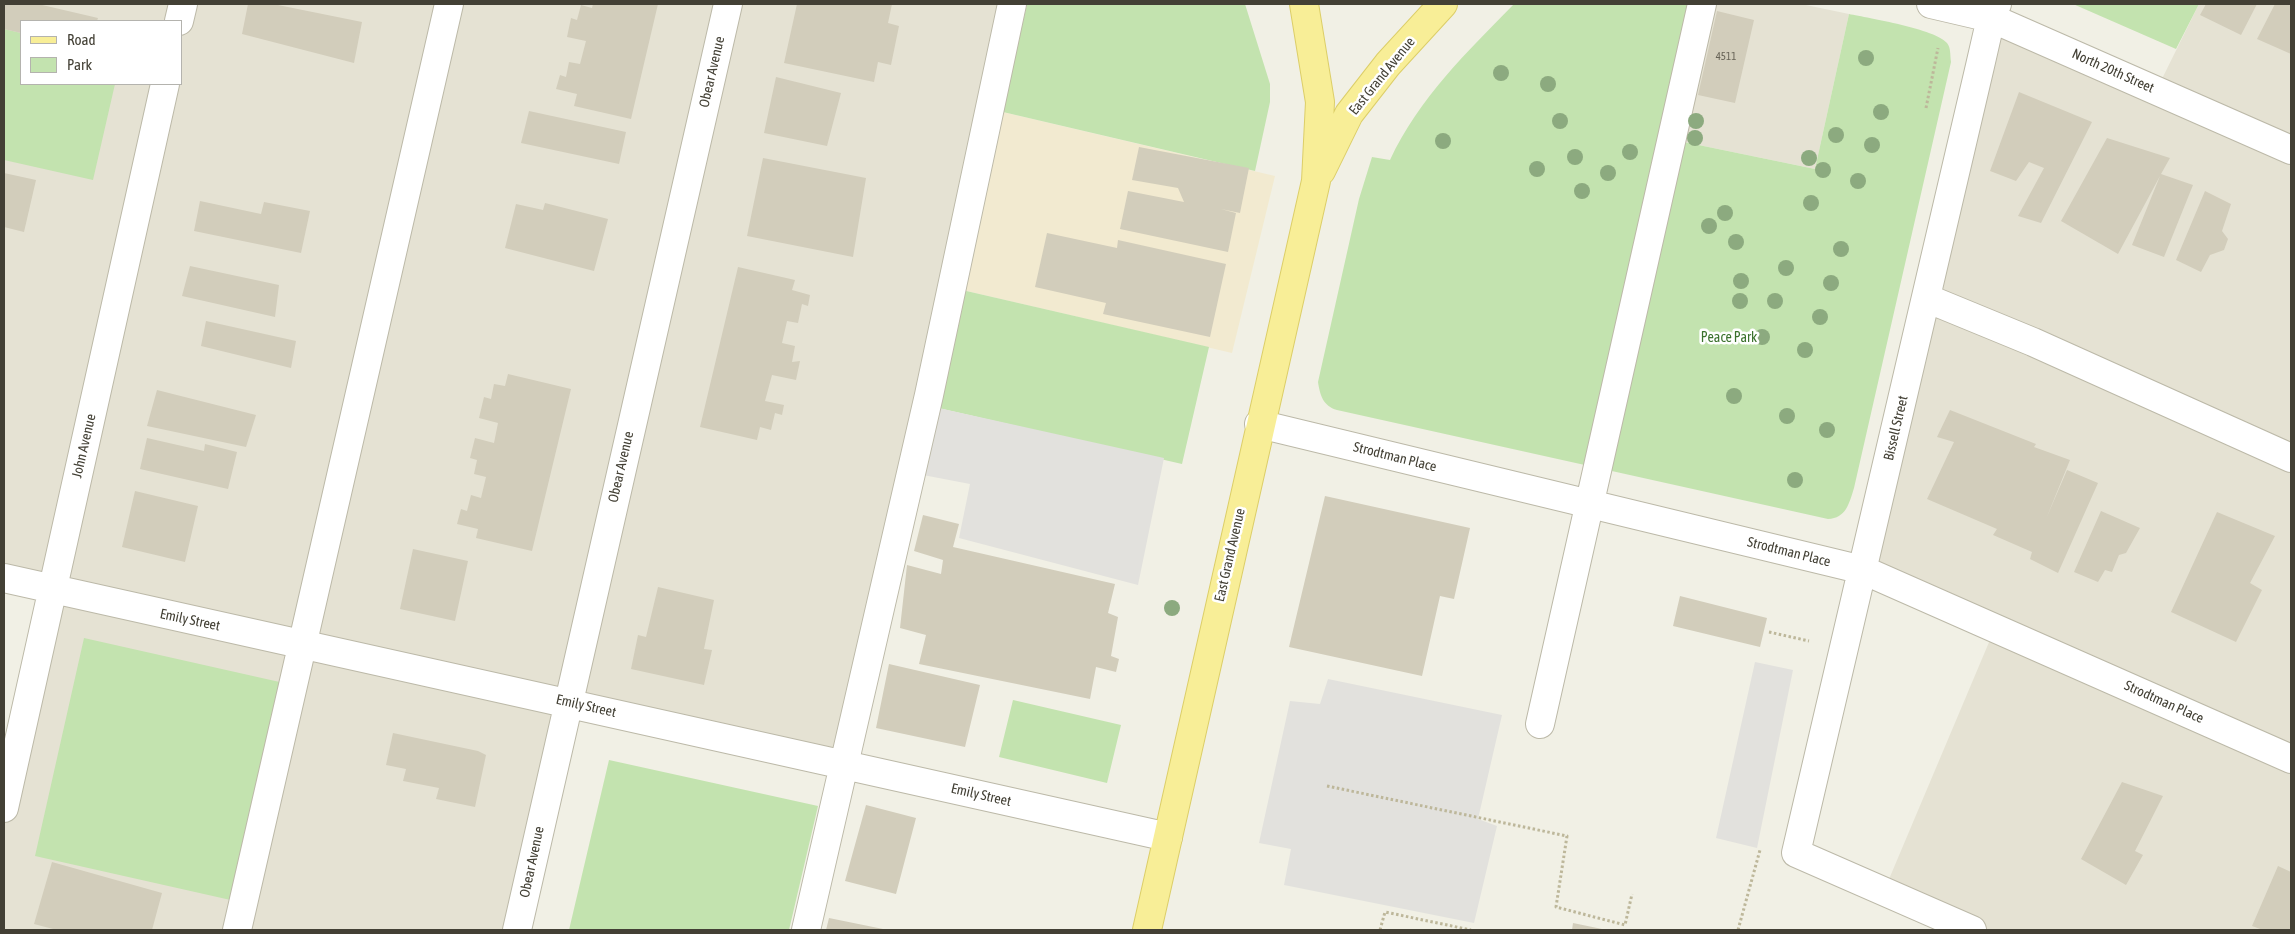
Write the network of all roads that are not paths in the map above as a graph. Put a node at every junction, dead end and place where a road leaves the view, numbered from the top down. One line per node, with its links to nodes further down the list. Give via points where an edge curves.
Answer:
1 (182, 4): 10 (street)
2 (449, 4): 21 (street)
3 (728, 4): 22 (street, Obear Avenue)
4 (1012, 4): 25 (street, via 929,395)
5 (1304, 4): 13 (main road, East Grand Avenue, via 1320,102)
6 (1443, 4): 13 (main road, East Grand Avenue, via 1388,64 1349,114)
7 (1702, 4): 17 (street)
8 (1931, 4): 9 (street, North 20th Street)
9 (1994, 11): 12 (street, North 20th Street); 14 (street, Bissell Street)
10 (179, 20)
11 (165, 85): 20 (street, John Avenue)
12 (2291, 150)
13 (1316, 181): 15 (main road, East Grand Avenue)
14 (1926, 298): 16 (street, via 2033,342); 18 (street, Bissell Street)
15 (1260, 424): 17 (street, Strodtman Place); 27 (main road, East Grand Avenue)
16 (2291, 458)
17 (1591, 504): 18 (street, Strodtman Place); 23 (street)
18 (1863, 570): 24 (street, Strodtman Place); 32 (street, Bissell Street, via 1796,853)
19 (4, 578): 20 (street, Emily Street)
20 (52, 589): 21 (street, Emily Street); 26 (street, John Avenue)
21 (303, 644): 22 (street, Emily Street); 28 (street)
22 (567, 702): 25 (street, Emily Street); 29 (street, Obear Avenue)
23 (1540, 724)
24 (2291, 758)
25 (844, 765): 27 (street, Emily Street); 30 (street)
26 (4, 808)
27 (1168, 838): 31 (main road, East Grand Avenue)
28 (237, 930)
29 (517, 930)
30 (806, 930)
31 (1147, 930)
32 (1972, 930)

